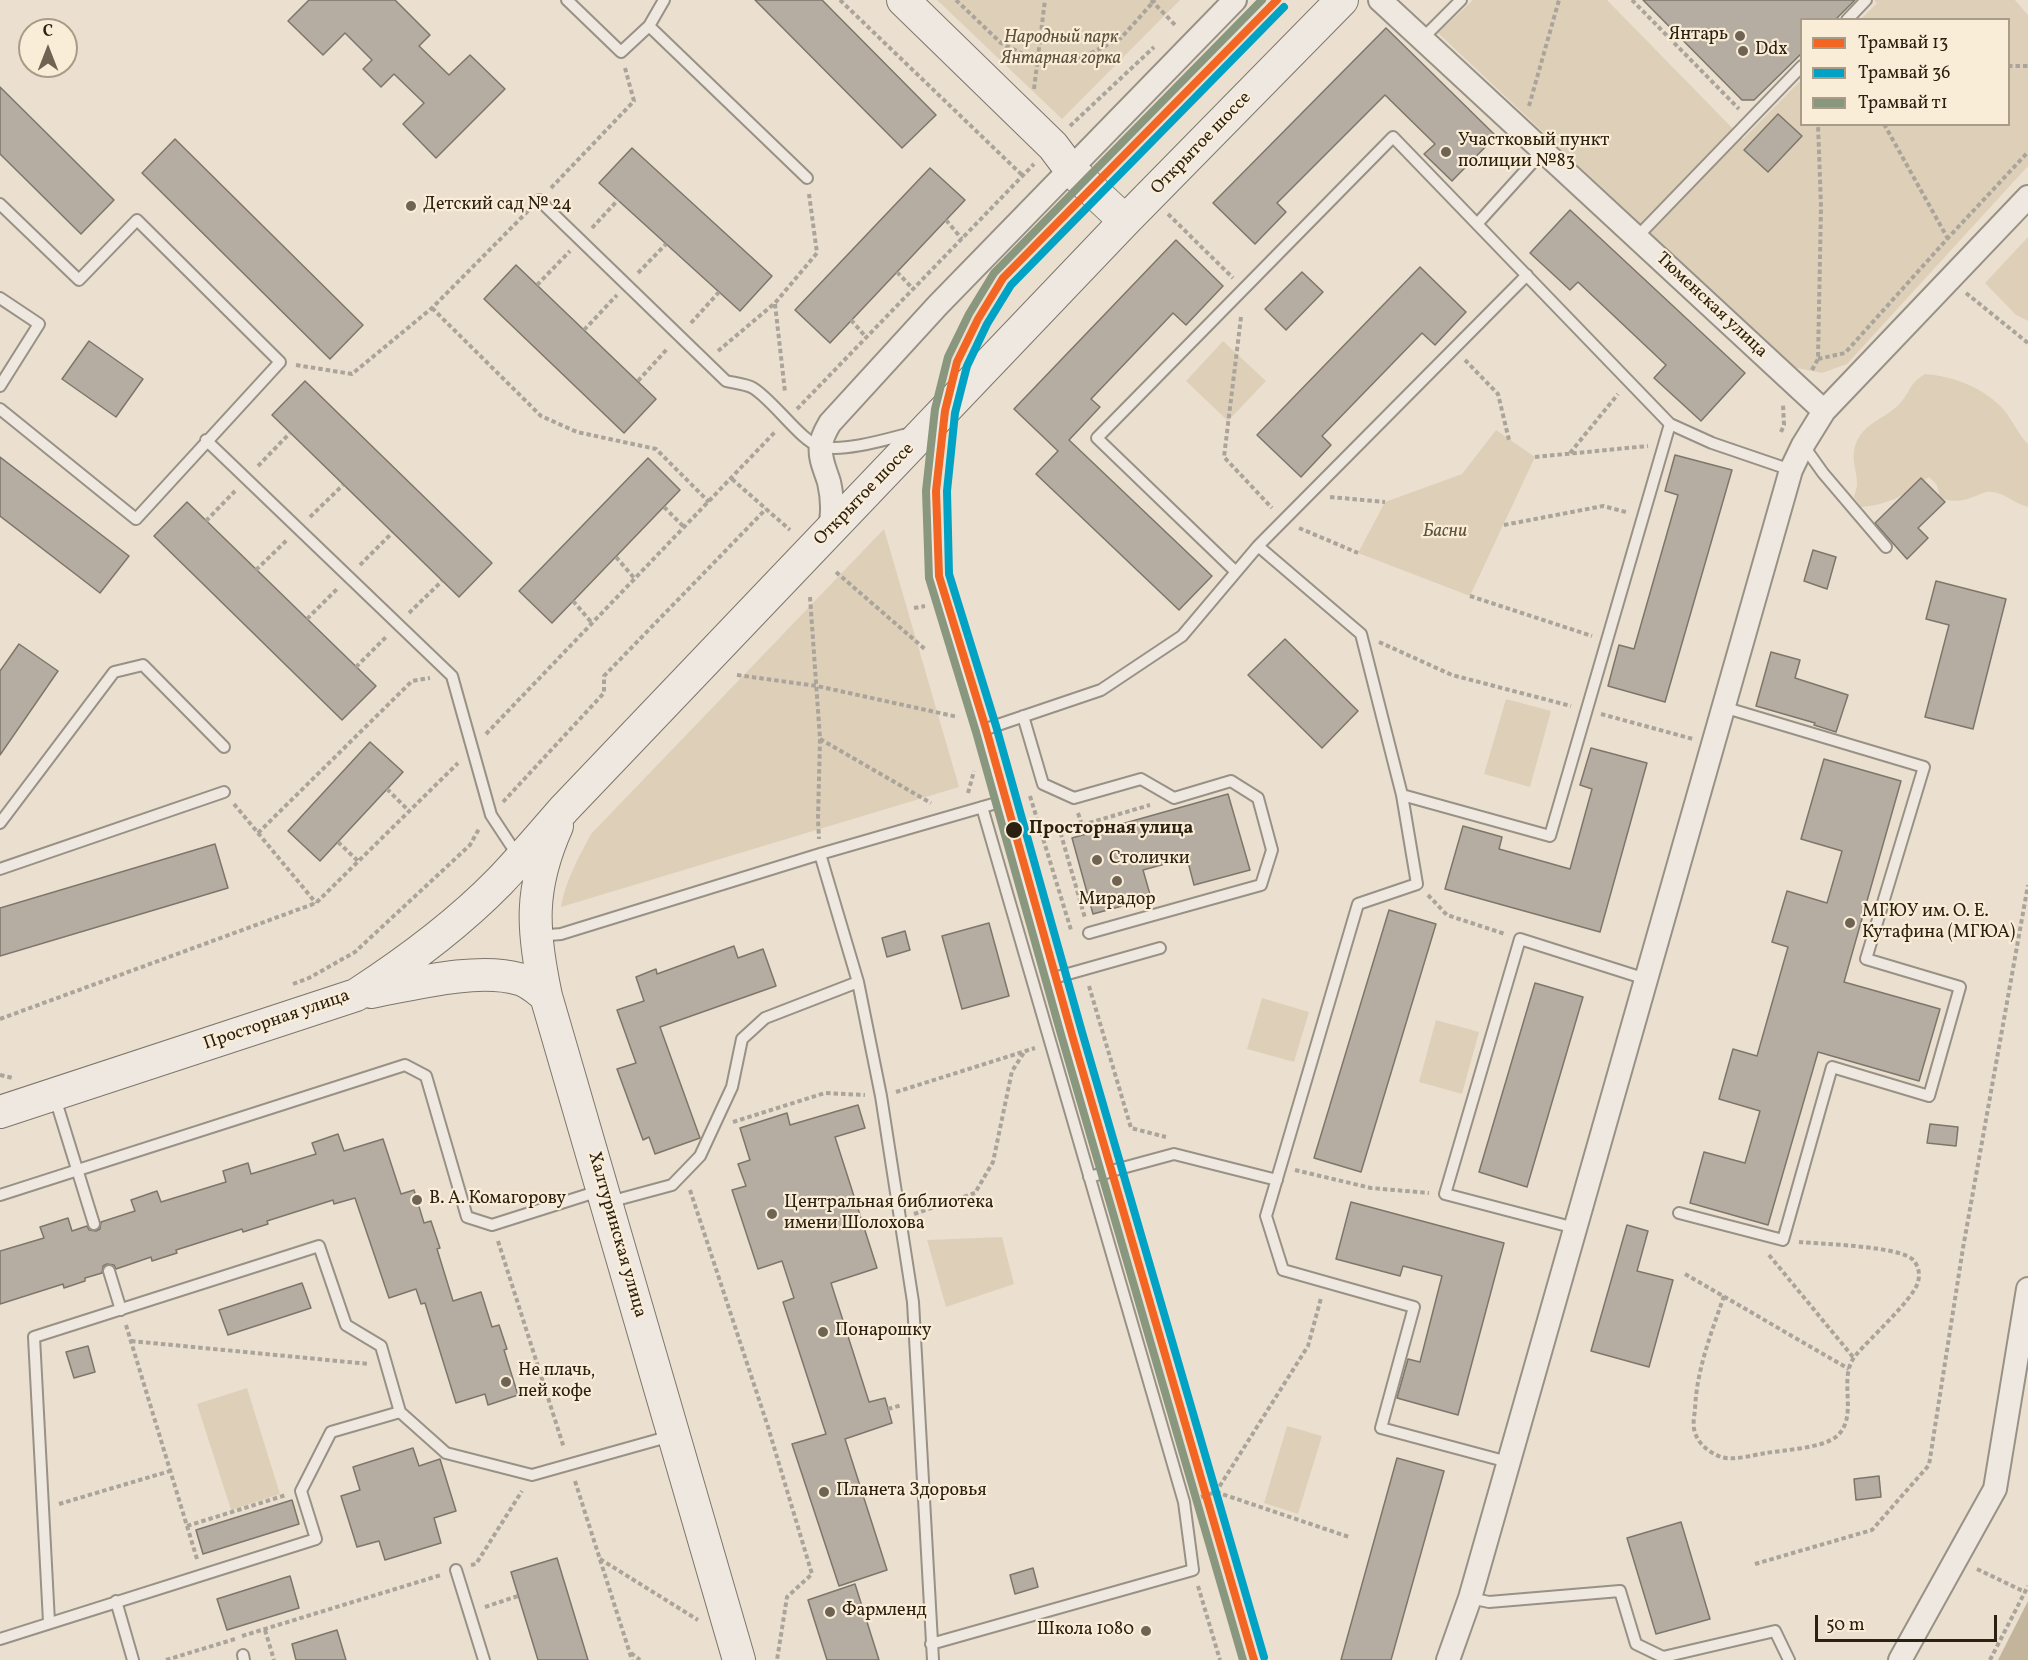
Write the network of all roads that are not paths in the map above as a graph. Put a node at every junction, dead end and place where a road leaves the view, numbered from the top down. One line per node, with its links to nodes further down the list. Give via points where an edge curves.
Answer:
1 (567, 0): 10 (lane, via 621,52)
2 (664, 0): 10 (lane)
3 (903, 0): 14 (main road)
4 (1235, 0): 14 (street)
5 (1342, 0): 19 (main road, Открытое шоссе)
6 (1380, 0): 11 (street, Тюменская улица)
7 (1461, 0): 11 (lane)
8 (1866, 0): 9 (lane)
9 (1849, 18)
10 (648, 26): 15 (lane)
11 (1422, 39): 13 (street, Тюменская улица)
12 (1800, 68): 21 (lane)
13 (1543, 151): 20 (lane); 21 (street, Тюменская улица)
14 (1062, 158): 19 (main road); 31 (street, via 938,305 830,423)
15 (807, 178)
16 (2028, 197): 26 (street)
17 (539, 200): 31 (lane, via 726,381 752,387)
18 (0, 204): 29 (lane, via 79,280 137,220 280,362)
19 (1125, 221): 28 (main road, Открытое шоссе)
20 (1477, 224): 22 (lane); 36 (lane, via 1393,137 1097,438)
21 (1636, 237): 26 (street, Тюменская улица)
22 (1527, 276): 27 (lane); 34 (lane)
23 (0, 298): 24 (lane, via 39,324)
24 (0, 386)
25 (0, 409): 29 (lane, via 136,519)
26 (1824, 411): 30 (street)
27 (1670, 423): 32 (lane); 42 (lane, via 1550,836)
28 (933, 424): 31 (lane, via 874,442); 33 (main road, Открытое шоссе); 39 (lane, via 933,577)
29 (206, 441): 48 (lane, via 452,676 491,815)
30 (1803, 445): 32 (street); 35 (lane)
31 (820, 447): 33 (street, via 832,501 833,519)
32 (1780, 467): 37 (street)
33 (828, 534): 45 (main road, Открытое шоссе)
34 (1258, 546): 36 (lane); 42 (lane, via 1361,634)
35 (1886, 547)
36 (1236, 572): 38 (lane, via 1182,636 1101,690)
37 (1723, 707): 55 (street); 67 (lane, via 1924,767 1866,959 1960,987 1929,1096 1832,1066 1783,1240)
38 (1023, 716): 39 (lane); 51 (lane, via 1043,784 1074,798 1141,779 1174,798 1231,781 1258,798 1272,850 1262,885)
39 (980, 731): 43 (lane)
40 (224, 747): 46 (lane, via 143,665 114,672)
41 (224, 792): 49 (lane)
42 (1402, 795): 64 (lane, via 1417,884 1358,904)
43 (1000, 802): 44 (lane); 54 (lane)
44 (981, 807): 47 (lane); 63 (lane)
45 (564, 808): 48 (main road, Просторная улица); 52 (main road, Халтуринская улица, via 539,879)
46 (0, 823)
47 (820, 854): 52 (lane, via 561,934); 56 (lane)
48 (520, 859): 50 (main road, Просторная улица)
49 (0, 868)
50 (480, 900): 52 (main road, via 496,900 508,906); 57 (main road, Просторная улица, via 401,966)
51 (1089, 933)
52 (535, 934): 58 (main road, Халтуринская улица)
53 (1160, 948): 54 (lane)
54 (1050, 979): 62 (lane)
55 (1646, 979): 69 (street); 69 (lane, via 1520,939 1445,1194)
56 (858, 982): 66 (lane, via 765,1018 742,1040 732,1087 700,1156 672,1185); 81 (lane, via 881,1096 913,1302)
57 (356, 994): 58 (main road, via 476,975 522,979); 59 (main road, Просторная улица)
58 (546, 996): 66 (main road, Халтуринская улица)
59 (54, 1095): 60 (main road, Просторная улица); 61 (lane)
60 (3, 1109)
61 (78, 1170): 65 (lane); 66 (lane, via 405,1065 426,1076 467,1217 492,1225); 68 (lane)
62 (1106, 1173): 63 (lane); 64 (lane, via 1174,1154)
63 (1089, 1177): 81 (lane, via 1184,1502 1193,1570)
64 (1277, 1180): 75 (lane, via 1266,1216 1283,1270 1414,1307 1381,1428)
65 (0, 1195)
66 (604, 1196): 74 (main road, Халтуринская улица)
67 (1679, 1213)
68 (94, 1224)
69 (1575, 1228): 75 (street)
70 (109, 1271): 72 (lane)
71 (2028, 1289): 88 (street, via 1995,1489)
72 (121, 1310): 73 (lane, via 319,1246 346,1325 381,1346); 79 (lane, via 34,1337)
73 (400, 1412): 74 (lane, via 446,1453 532,1475); 78 (lane, via 332,1432 301,1491 316,1539)
74 (674, 1435): 84 (main road, Халтуринская улица)
75 (1508, 1462): 77 (street)
76 (456, 1570): 83 (lane)
77 (1470, 1598): 86 (street); 87 (lane, via 1489,1602 1620,1591 1636,1644 1664,1657 1775,1631)
78 (116, 1601): 79 (lane); 82 (lane)
79 (49, 1622): 80 (lane)
80 (0, 1639)
81 (931, 1644): 85 (lane)
82 (133, 1660)
83 (484, 1660)
84 (739, 1660)
85 (933, 1660)
86 (1448, 1660)
87 (1790, 1660)
88 (1900, 1660)

